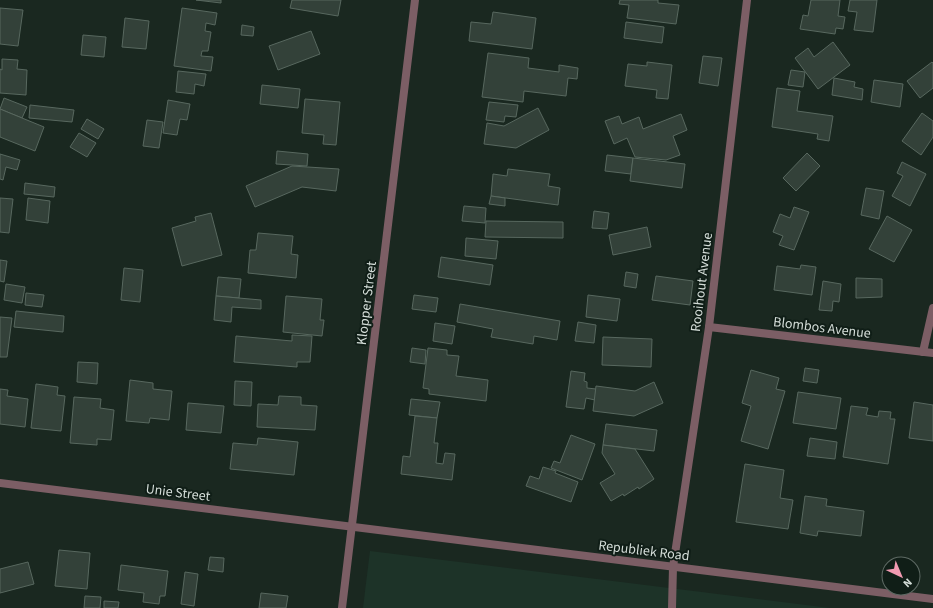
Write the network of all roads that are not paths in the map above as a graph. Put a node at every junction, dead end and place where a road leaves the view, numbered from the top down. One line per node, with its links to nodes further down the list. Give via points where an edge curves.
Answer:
1 (415, 0): 8 (street, Klopper Street)
2 (747, 0): 4 (street, Rooihout Avenue)
3 (933, 308): 5 (street)
4 (709, 327): 5 (street, Blombos Avenue); 9 (street, Rooihout Avenue)
5 (923, 352): 6 (street, Blombos Avenue)
6 (933, 353)
7 (0, 483): 8 (street, Unie Street)
8 (352, 527): 9 (street, Republiek Road); 11 (street, Klopper Street)
9 (673, 567): 10 (street, Republiek Road); 12 (street, Rooihout Avenue)
10 (933, 599)
11 (342, 608)
12 (672, 608)

